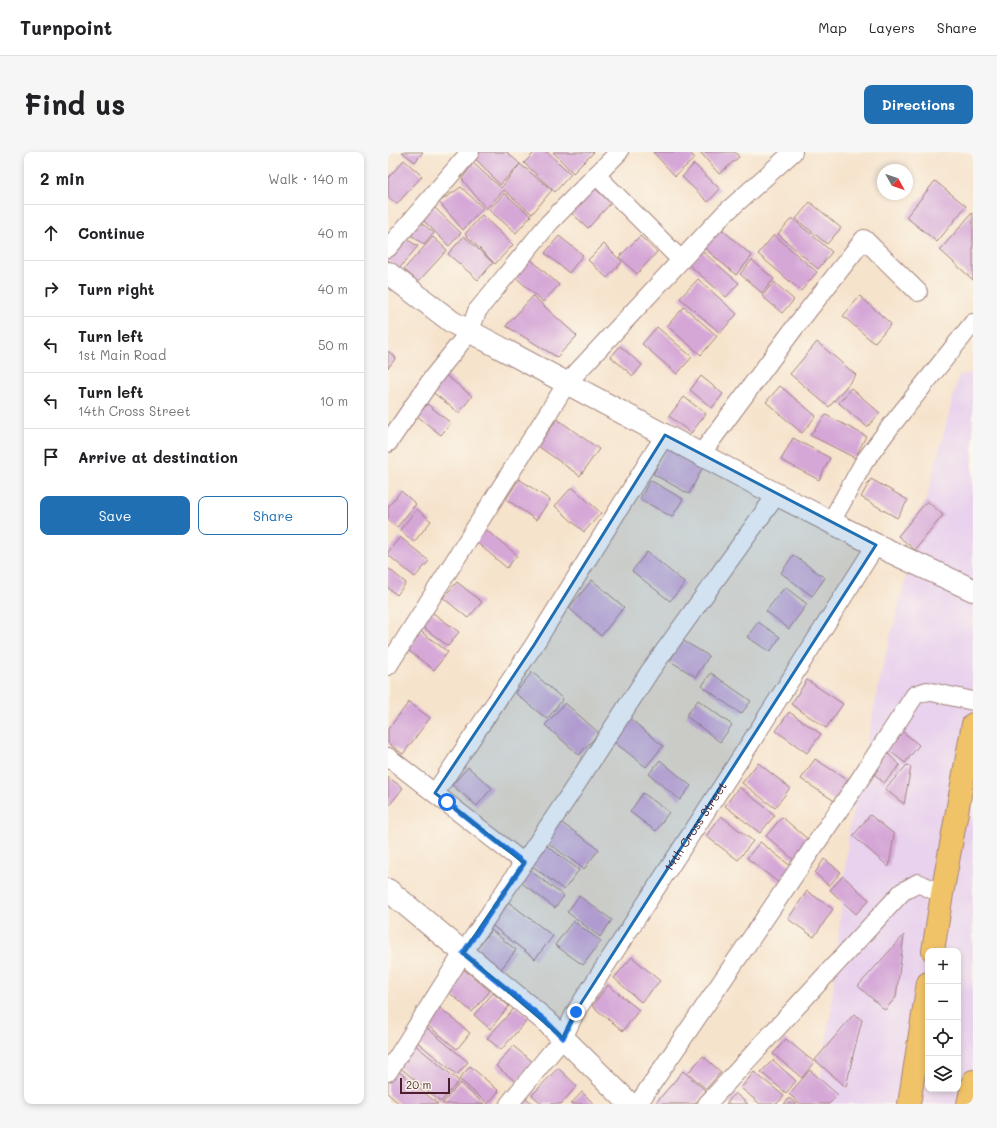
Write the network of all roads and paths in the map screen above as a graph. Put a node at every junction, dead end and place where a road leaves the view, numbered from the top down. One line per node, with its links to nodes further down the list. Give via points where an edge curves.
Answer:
1 (470, 152): 5 (street)
2 (619, 152): 4 (street)
3 (792, 152): 6 (street, via 723,215)
4 (596, 176): 6 (street); 10 (street, via 549,222 477,311)
5 (388, 248)
6 (681, 260): 11 (street)
7 (388, 273): 10 (street, via 452,322)
8 (918, 292): 14 (street, via 864,239)
9 (973, 323): 16 (street, via 864,462)
10 (470, 331): 11 (street); 13 (street, via 434,376)
11 (567, 384): 12 (street); 19 (street)
12 (665, 435): 14 (street); 23 (street, via 534,645)
13 (388, 443)
14 (701, 454): 15 (street)
15 (776, 494): 16 (street); 24 (street, via 650,672)
16 (831, 522): 17 (street)
17 (876, 545): 18 (street); 30 (street, 14th Cross Street, via 576,1012)
18 (973, 590)
19 (388, 666)
20 (973, 701): 35 (street, via 927,692 915,695)
21 (973, 724): 26 (main road)
22 (388, 757): 23 (street)
23 (435, 793): 24 (street)
24 (524, 863): 28 (street)
25 (388, 890): 28 (street)
26 (942, 894): 27 (main road); 36 (street, via 918,883 902,892)
27 (933, 948)
28 (463, 953): 30 (street); 31 (street)
29 (928, 984): 37 (main road)
30 (563, 1038): 33 (street, 14th Cross Street); 34 (street)
31 (388, 1072)
32 (973, 1081): 38 (main road)
33 (509, 1104)
34 (630, 1104)
35 (638, 1104)
36 (707, 1104)
37 (909, 1104)
38 (968, 1104)

